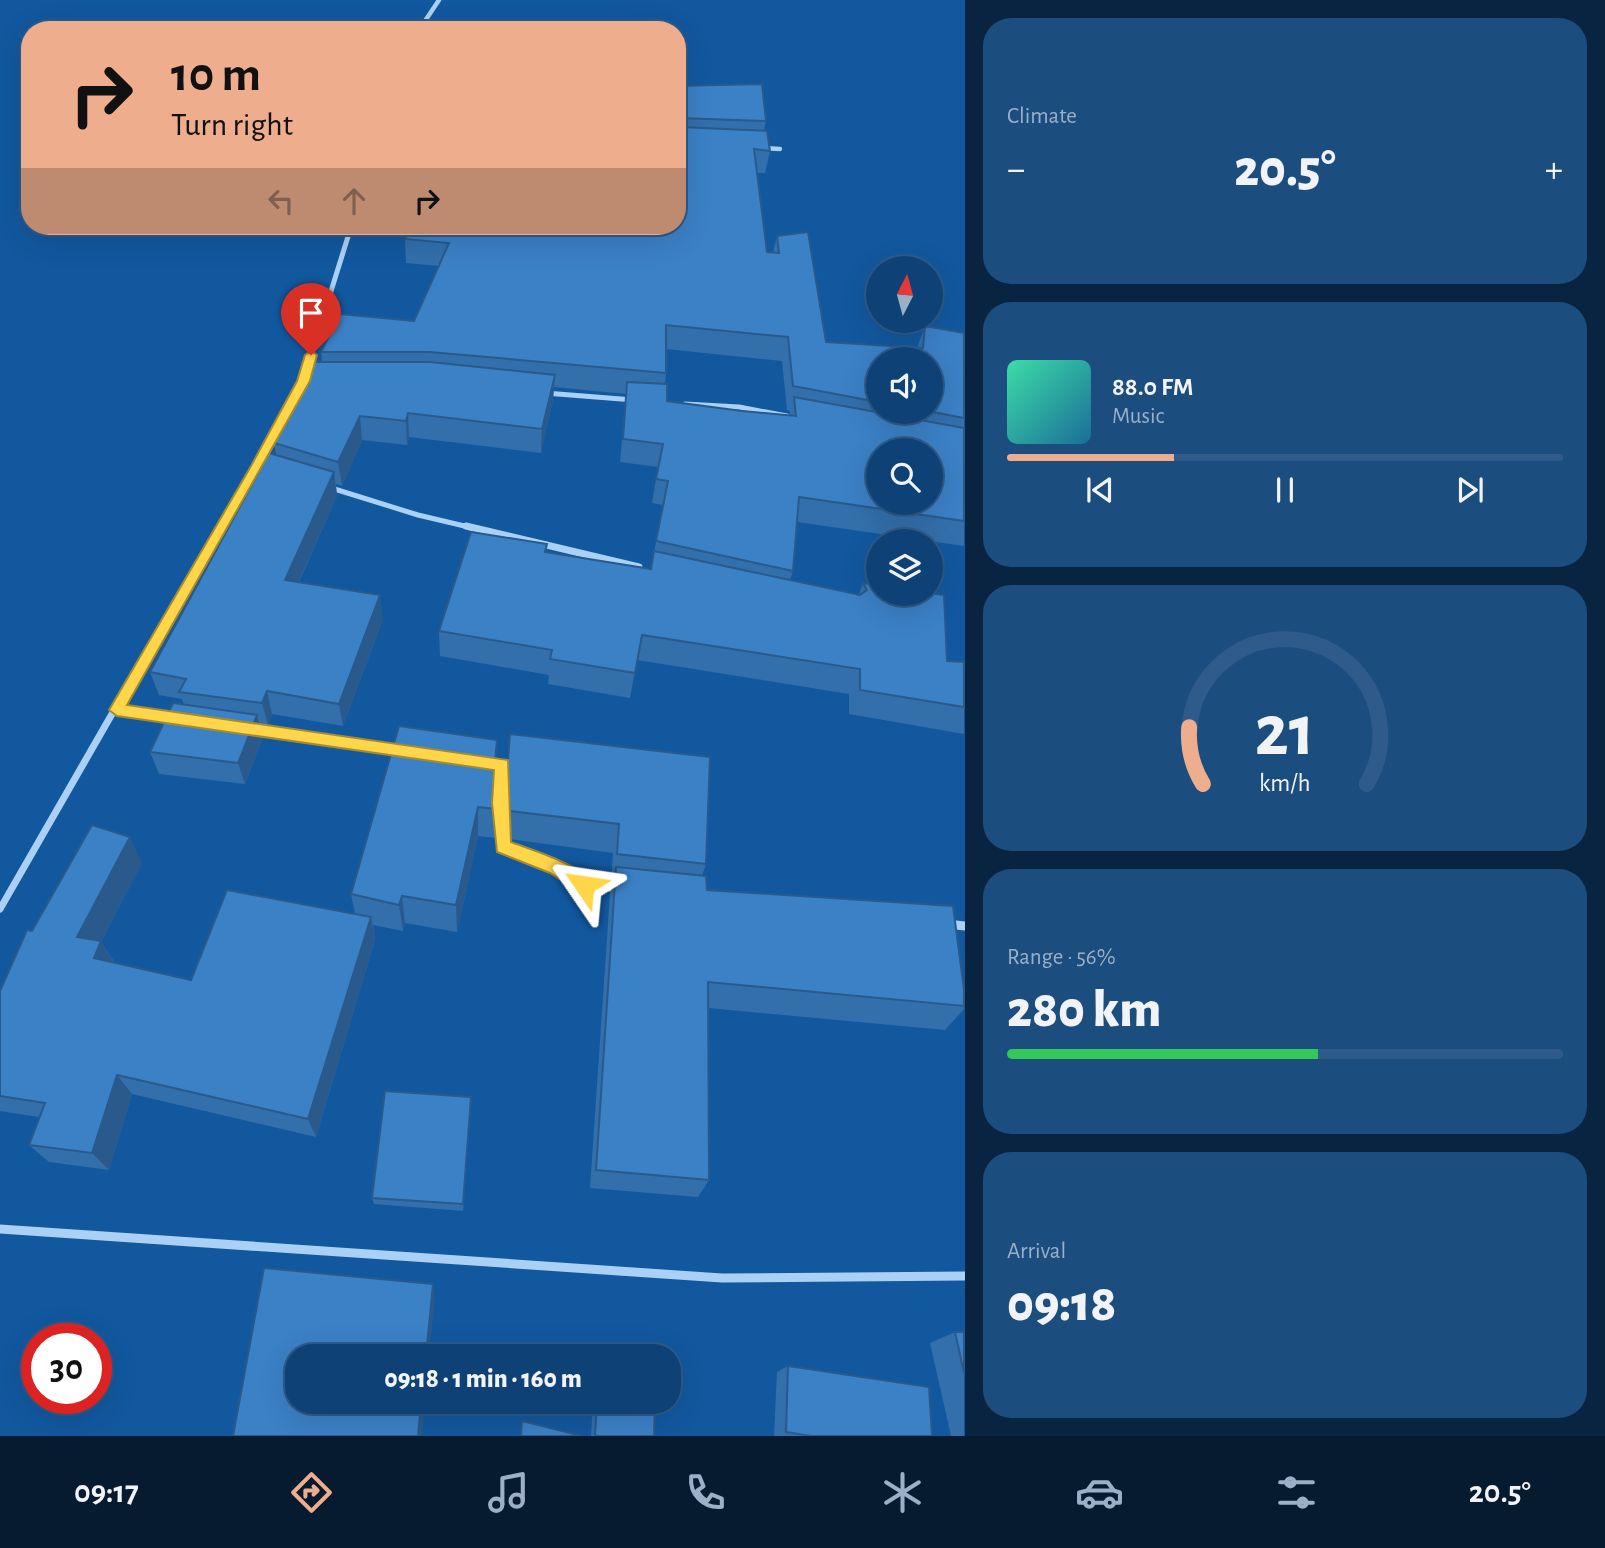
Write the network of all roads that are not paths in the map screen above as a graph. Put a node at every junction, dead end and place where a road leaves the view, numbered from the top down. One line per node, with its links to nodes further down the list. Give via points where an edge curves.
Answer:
1 (439, 0): 2 (street)
2 (425, 21)
3 (754, 148): 4 (street)
4 (780, 149)
5 (348, 235): 6 (street)
6 (303, 381): 7 (street); 12 (street)
7 (316, 381)
8 (539, 392): 9 (street)
9 (646, 401)
10 (673, 403): 11 (street, via 739,407)
11 (792, 417)
12 (258, 466): 13 (street); 16 (street)
13 (270, 469)
14 (319, 484): 15 (street, via 418,515)
15 (647, 569)
16 (117, 710): 17 (street); 22 (street)
17 (184, 720)
18 (239, 728): 19 (street)
19 (411, 752)
20 (477, 761): 21 (street, via 503,765 503,847 557,868 584,885)
21 (625, 889)
22 (0, 909)
23 (937, 923): 24 (street)
24 (964, 926)
25 (0, 1230): 26 (street, via 722,1278)
26 (964, 1276)

